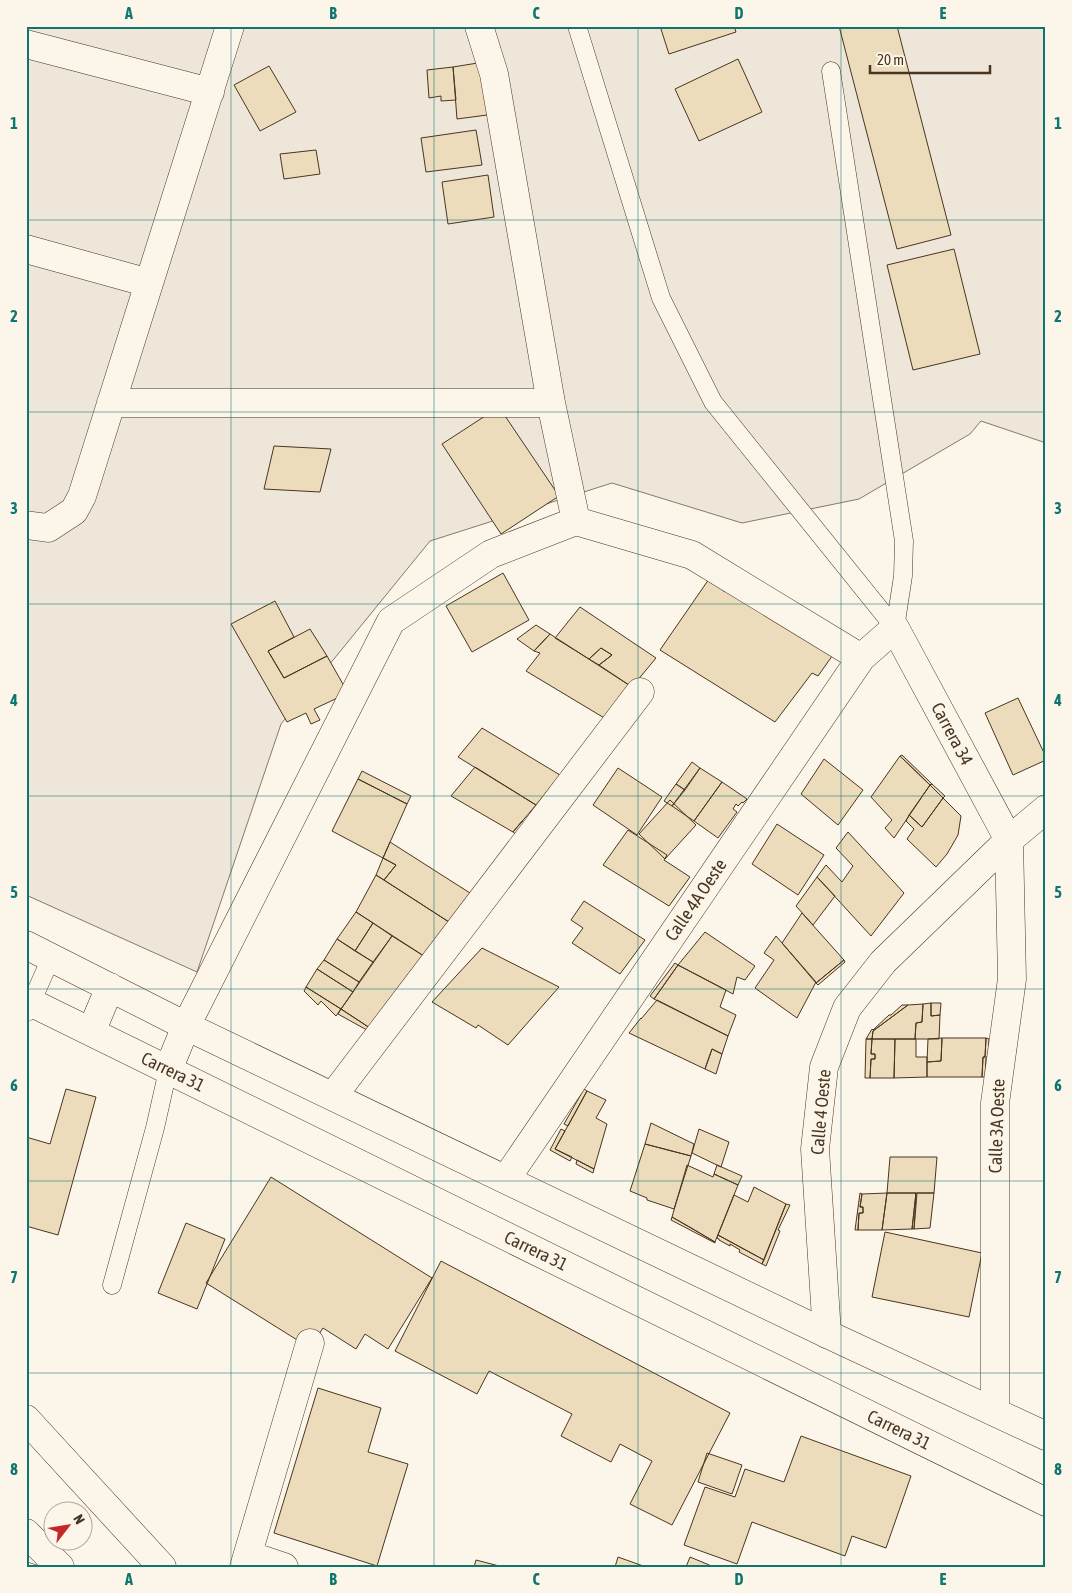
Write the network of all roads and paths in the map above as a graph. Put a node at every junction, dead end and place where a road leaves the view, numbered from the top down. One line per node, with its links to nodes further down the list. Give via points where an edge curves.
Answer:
1 (230, 26): 6 (main road)
2 (478, 26): 10 (main road, via 494,74)
3 (577, 26): 13 (lane, via 661,298 713,402)
4 (26, 44): 6 (main road)
5 (831, 71): 13 (lane, via 904,541 903,576)
6 (210, 92): 8 (main road)
7 (26, 249): 8 (main road)
8 (150, 283): 9 (main road)
9 (111, 403): 10 (main road); 12 (main road, via 82,496 74,511 48,528)
10 (551, 403): 11 (main road)
11 (576, 521): 14 (main road, via 692,555); 22 (main road, via 491,554 391,621)
12 (26, 525)
13 (894, 628): 14 (main road, Calle 4A Oeste); 17 (main road, Carrera 34)
14 (861, 658): 26 (main road, Calle 4A Oeste)
15 (640, 692): 25 (main road)
16 (1046, 808): 17 (main road, Calle 4 Oeste)
17 (1009, 840): 28 (main road, Calle 4 Oeste, via 883,962 847,1008 824,1067 815,1149); 30 (main road, Calle 3A Oeste, via 1012,979 994,1103)
18 (26, 945): 19 (main road)
19 (51, 958): 20 (main road); 21 (lane)
20 (110, 987): 22 (main road); 23 (main road)
21 (28, 1006): 23 (main road, Carrera 31)
22 (186, 1026): 24 (main road); 25 (main road)
23 (91, 1032): 24 (main road, Carrera 31)
24 (168, 1070): 27 (lane); 33 (main road, Carrera 31)
25 (333, 1096): 26 (main road)
26 (506, 1179): 28 (main road)
27 (112, 1285)
28 (827, 1334): 30 (main road)
29 (310, 1343): 35 (main road)
30 (995, 1412): 32 (main road)
31 (26, 1419): 37 (main road)
32 (1046, 1436)
33 (1046, 1502)
34 (26, 1533): 36 (main road)
35 (246, 1561): 38 (main road)
36 (60, 1567)
37 (162, 1567)
38 (284, 1567)

